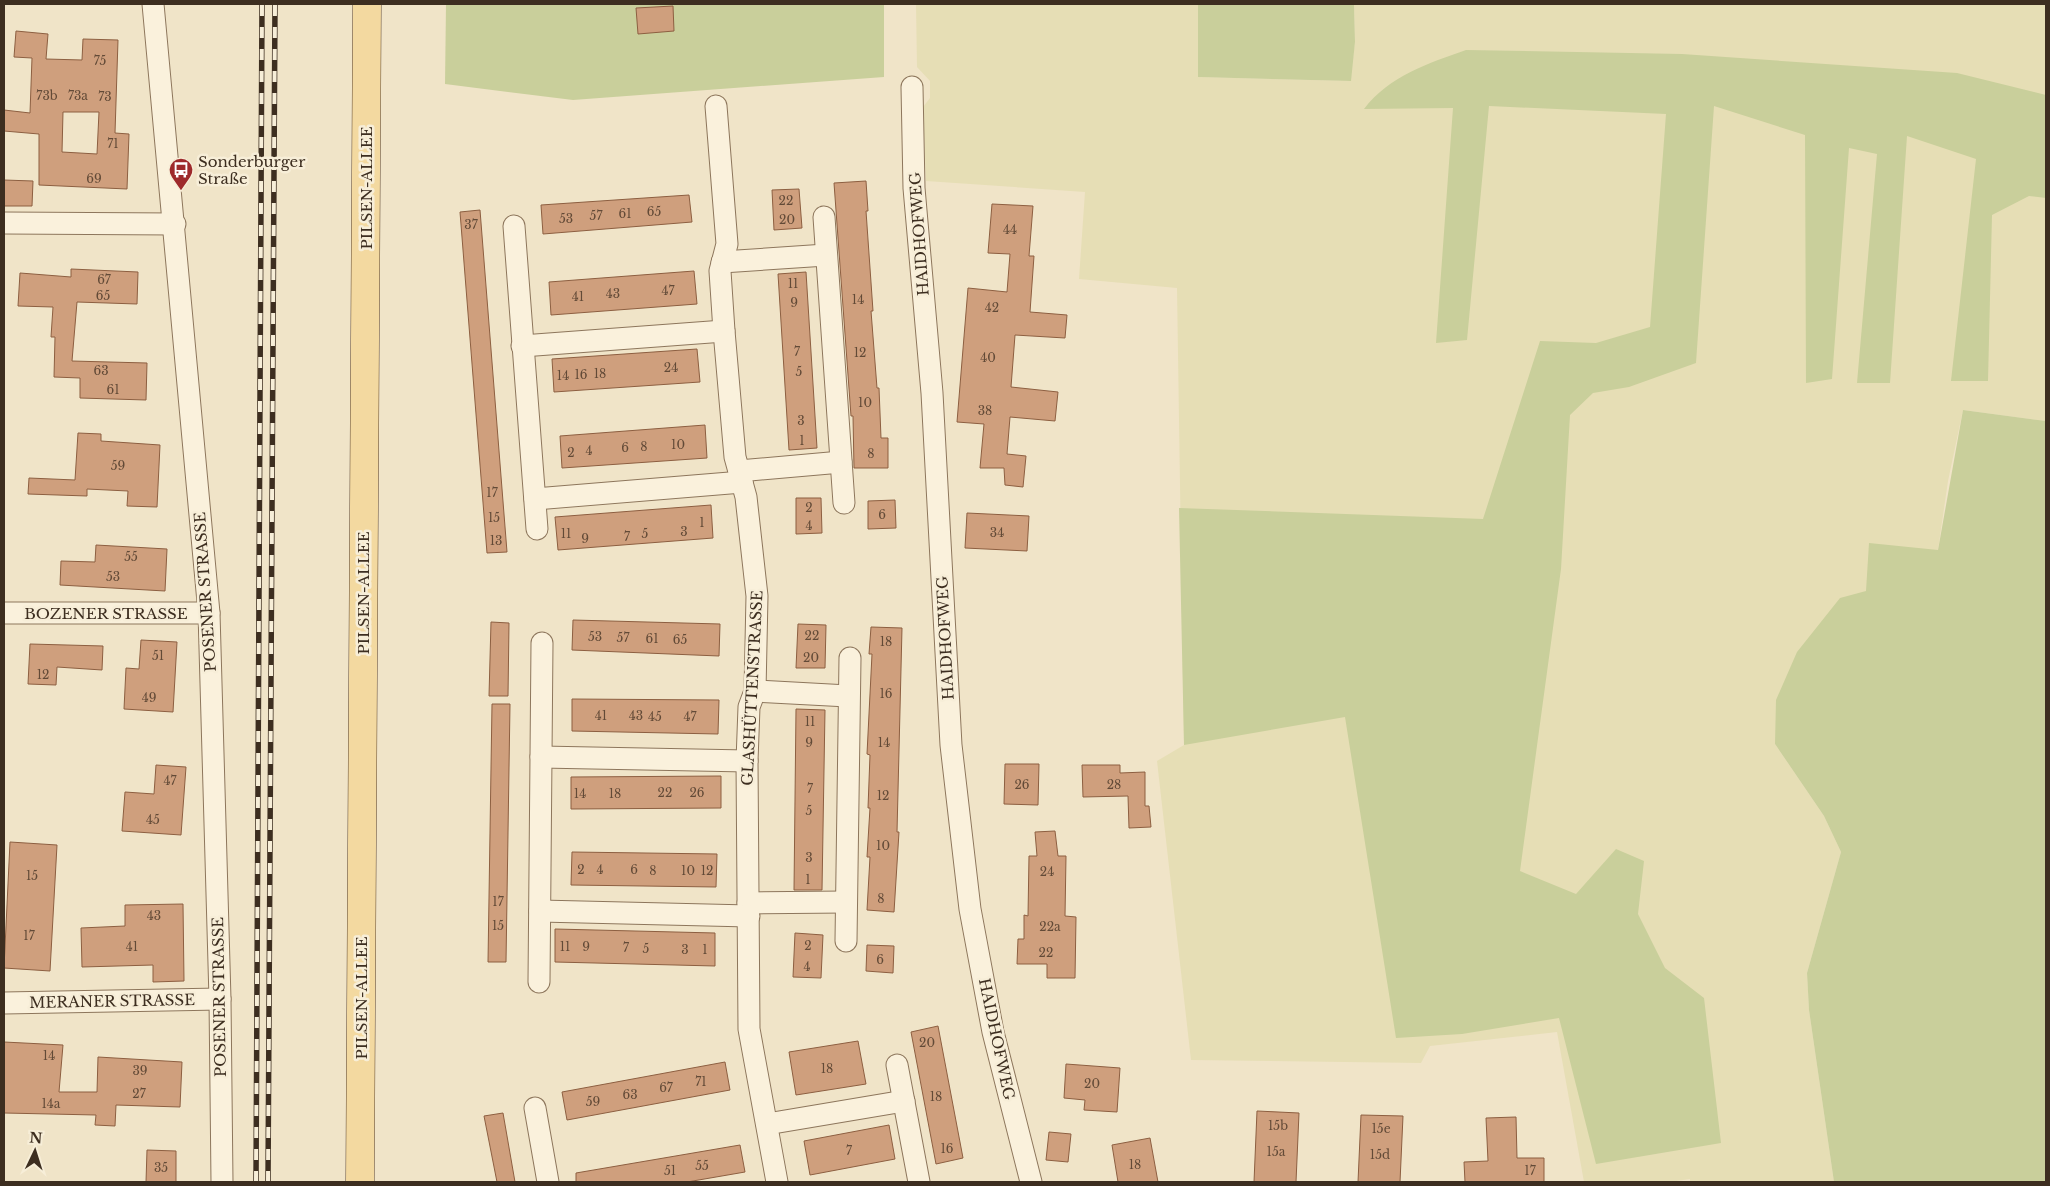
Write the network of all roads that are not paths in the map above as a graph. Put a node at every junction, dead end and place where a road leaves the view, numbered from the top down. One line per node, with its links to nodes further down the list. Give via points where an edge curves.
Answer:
1 (153, 4): 7 (street, POSENER STRASSE)
2 (367, 4): 38 (main road, PILSEN-ALLEE)
3 (912, 87): 42 (street, HAIDHOFWEG, via 914,188 932,393 951,745 970,909 993,1032)
4 (716, 106): 10 (street, GLASHÜTTENSTRASSE, via 727,244)
5 (824, 217): 9 (street)
6 (4, 223): 7 (street)
7 (175, 224): 19 (street, POSENER STRASSE)
8 (514, 226): 12 (street)
9 (826, 255): 10 (street); 13 (street)
10 (722, 262): 11 (street, GLASHÜTTENSTRASSE)
11 (724, 331): 12 (street); 14 (street, GLASHÜTTENSTRASSE, via 735,457)
12 (522, 346): 15 (street)
13 (841, 462): 14 (street); 16 (street)
14 (740, 477): 15 (street); 22 (street, GLASHÜTTENSTRASSE, via 746,497 758,596)
15 (535, 499): 17 (street)
16 (844, 503)
17 (537, 529)
18 (4, 613): 19 (street, BOZENER STRASSE)
19 (209, 613): 31 (street, POSENER STRASSE)
20 (542, 643): 24 (street)
21 (850, 658): 23 (street)
22 (755, 691): 23 (street); 25 (street, GLASHÜTTENSTRASSE, via 749,707)
23 (848, 696): 26 (street)
24 (541, 757): 25 (street); 28 (street)
25 (747, 761): 27 (street, GLASHÜTTENSTRASSE)
26 (846, 902): 27 (street); 29 (street)
27 (748, 910): 28 (street); 36 (street, GLASHÜTTENSTRASSE, via 749,1029)
28 (540, 911): 30 (street)
29 (846, 941)
30 (539, 982)
31 (220, 999): 32 (street, MERANER STRASSE); 37 (street, POSENER STRASSE)
32 (4, 1003)
33 (897, 1066): 34 (street)
34 (904, 1100): 36 (street); 41 (street)
35 (535, 1108): 39 (street)
36 (767, 1124): 40 (street, GLASHÜTTENSTRASSE)
37 (222, 1182)
38 (360, 1182)
39 (548, 1182)
40 (778, 1182)
41 (919, 1182)
42 (1031, 1182)

